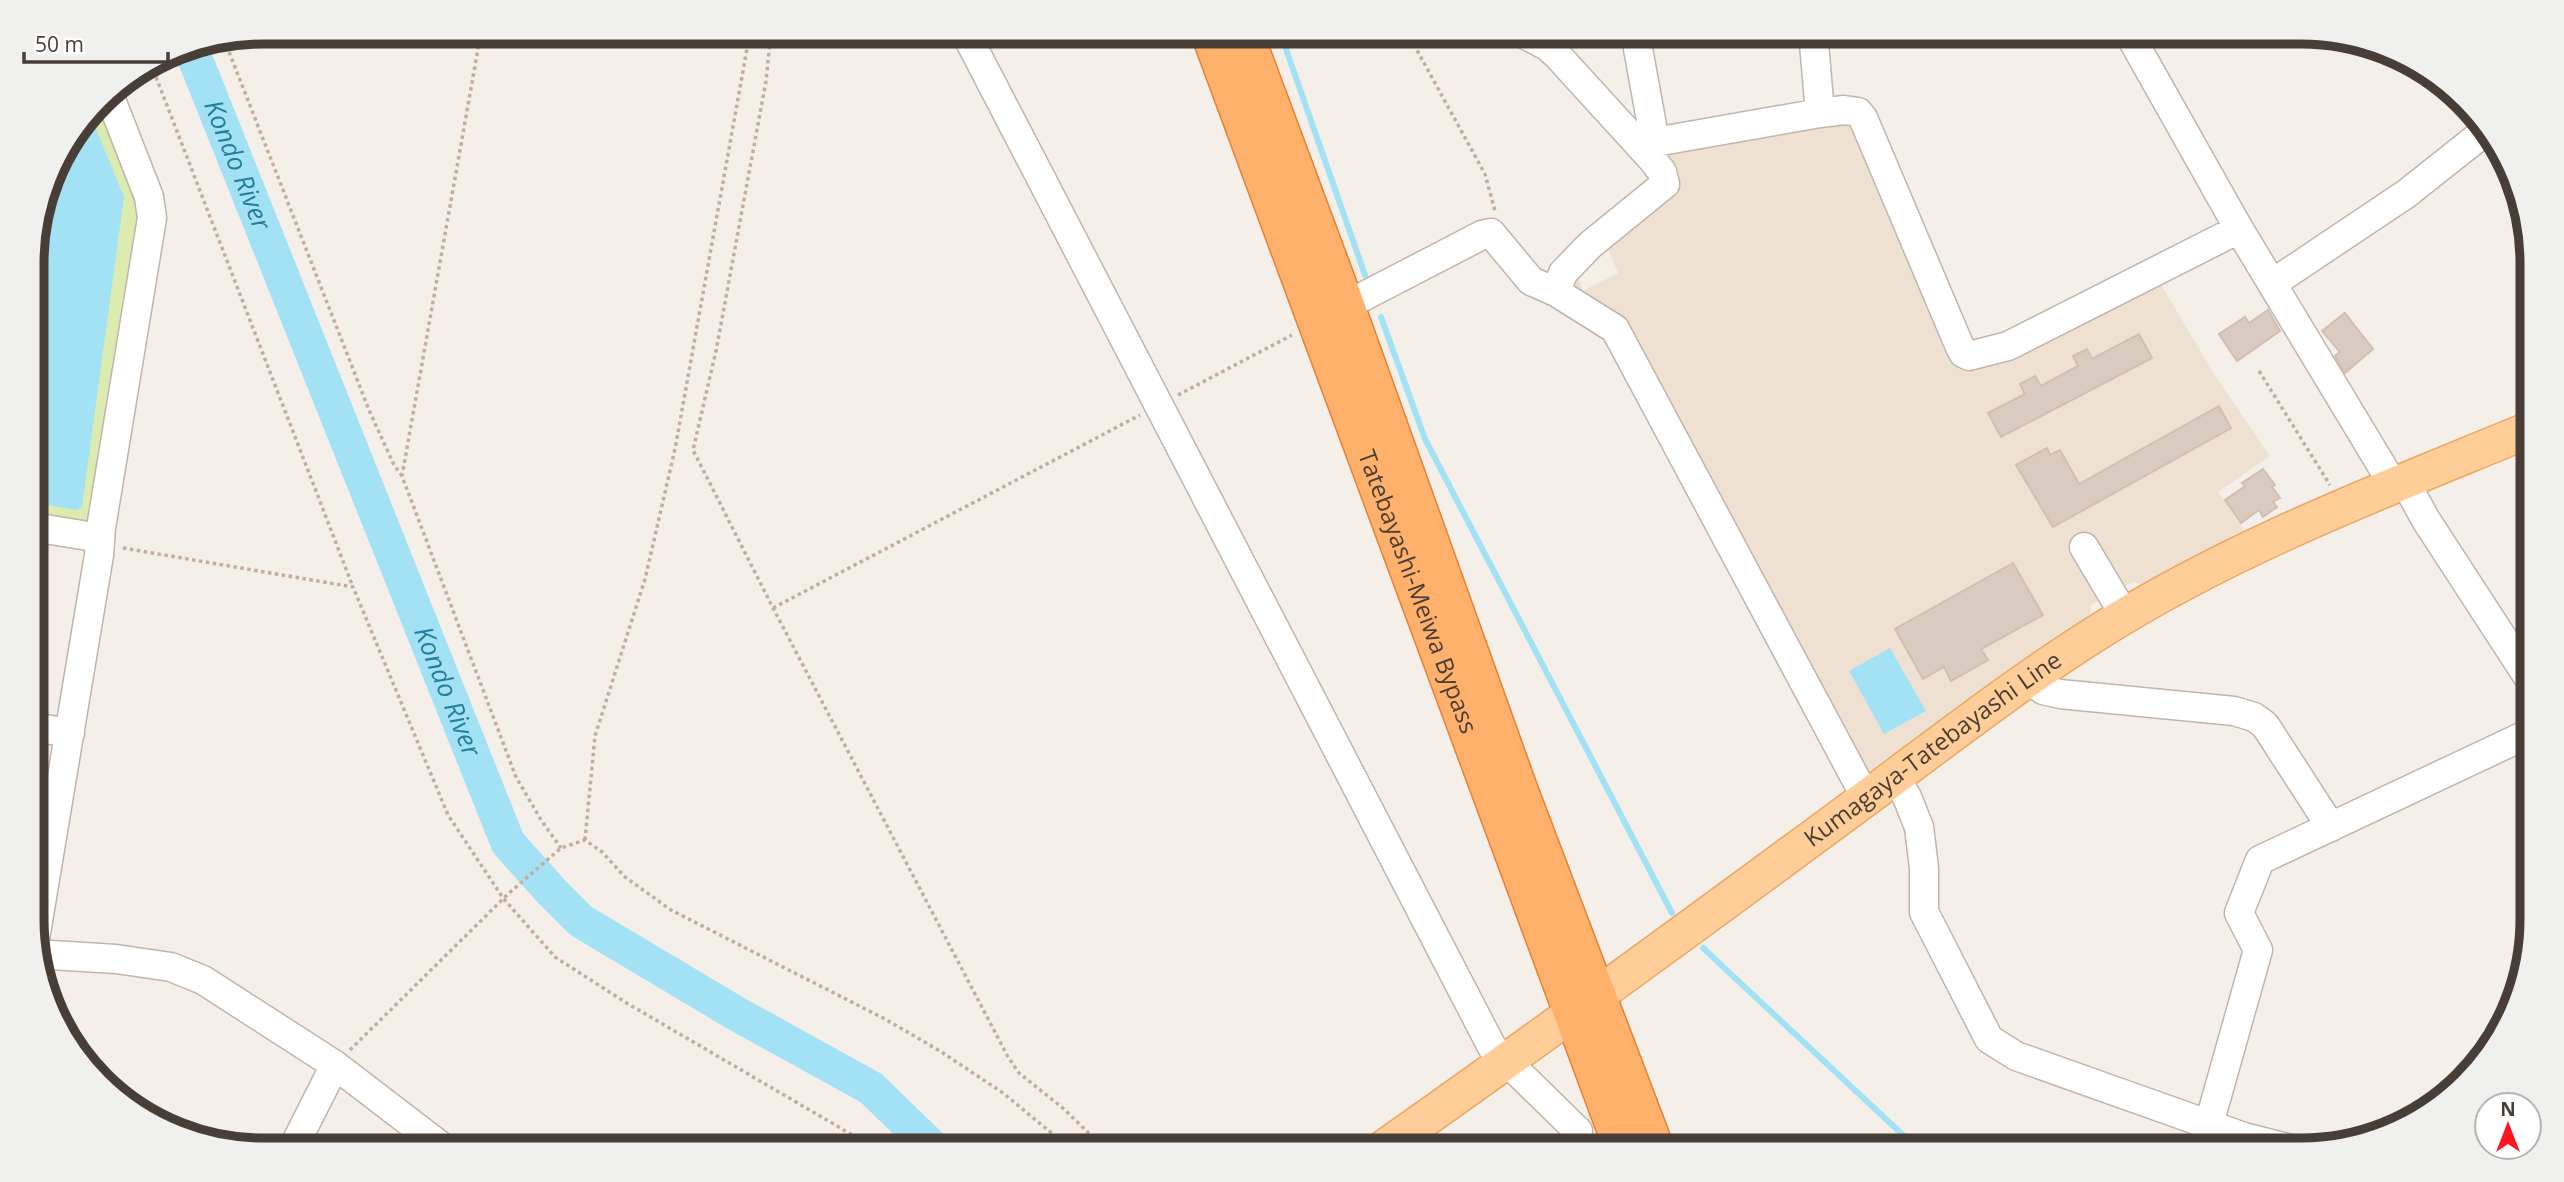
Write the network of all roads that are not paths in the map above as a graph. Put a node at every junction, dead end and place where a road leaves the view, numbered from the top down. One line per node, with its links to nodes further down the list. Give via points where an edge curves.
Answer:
1 (971, 44): 33 (street, via 1484,1032)
2 (1215, 44): 15 (highway, Tatebayashi-Meiwa Bypass)
3 (1247, 44): 15 (highway, Tatebayashi-Meiwa Bypass)
4 (1543, 44): 11 (street)
5 (1636, 44): 11 (street)
6 (1814, 44): 9 (street)
7 (2135, 44): 12 (street)
8 (112, 104): 19 (street, via 149,197 152,218)
9 (1820, 113): 11 (street); 12 (street, via 1853,111 1863,118 1960,347 1969,356 2008,345)
10 (2479, 136): 13 (street, via 2406,194)
11 (1654, 150): 14 (street, via 1665,184 1581,254 1563,273)
12 (2239, 229): 13 (street)
13 (2273, 283): 17 (street)
14 (1556, 292): 15 (street, via 1531,281 1491,233); 28 (street, via 1606,322 1621,337)
15 (1332, 313): 32 (highway, Tatebayashi-Meiwa Bypass, via 1518,792)
16 (2520, 434): 17 (main road, Kumagaya-Tatebayashi Line)
17 (2399, 484): 21 (main road, Kumagaya-Tatebayashi Line, via 2246,551); 22 (street)
18 (44, 529): 19 (street)
19 (105, 542): 25 (street)
20 (2084, 547): 21 (street)
21 (2125, 616): 23 (main road, Kumagaya-Tatebayashi Line)
22 (2520, 665)
23 (2028, 679): 27 (main road, Kumagaya-Tatebayashi Line); 29 (street, via 2043,690 2060,694 2234,711 2254,717 2265,725)
24 (44, 729): 25 (street)
25 (70, 733): 30 (street)
26 (2520, 738): 29 (street)
27 (1895, 777): 28 (main road, Kumagaya-Tatebayashi Line); 35 (street, via 1920,835 1924,912 1989,1039 2016,1056)
28 (1868, 797): 32 (main road, Kumagaya-Tatebayashi Line)
29 (2331, 827): 35 (street, via 2260,860 2239,913 2258,950)
30 (44, 886)
31 (47, 955): 34 (street, via 171,967 203,980)
32 (1586, 1005): 33 (main road, Kumagaya-Tatebayashi Line); 40 (highway, Tatebayashi-Meiwa Bypass); 41 (highway, Tatebayashi-Meiwa Bypass)
33 (1507, 1062): 36 (street); 39 (main road, Kumagaya-Tatebayashi Line)
34 (335, 1065): 37 (street); 38 (street)
35 (2208, 1124): 42 (street)
36 (1578, 1131)
37 (298, 1138)
38 (430, 1138)
39 (1398, 1138)
40 (1621, 1138)
41 (1649, 1138)
42 (2248, 1138)

